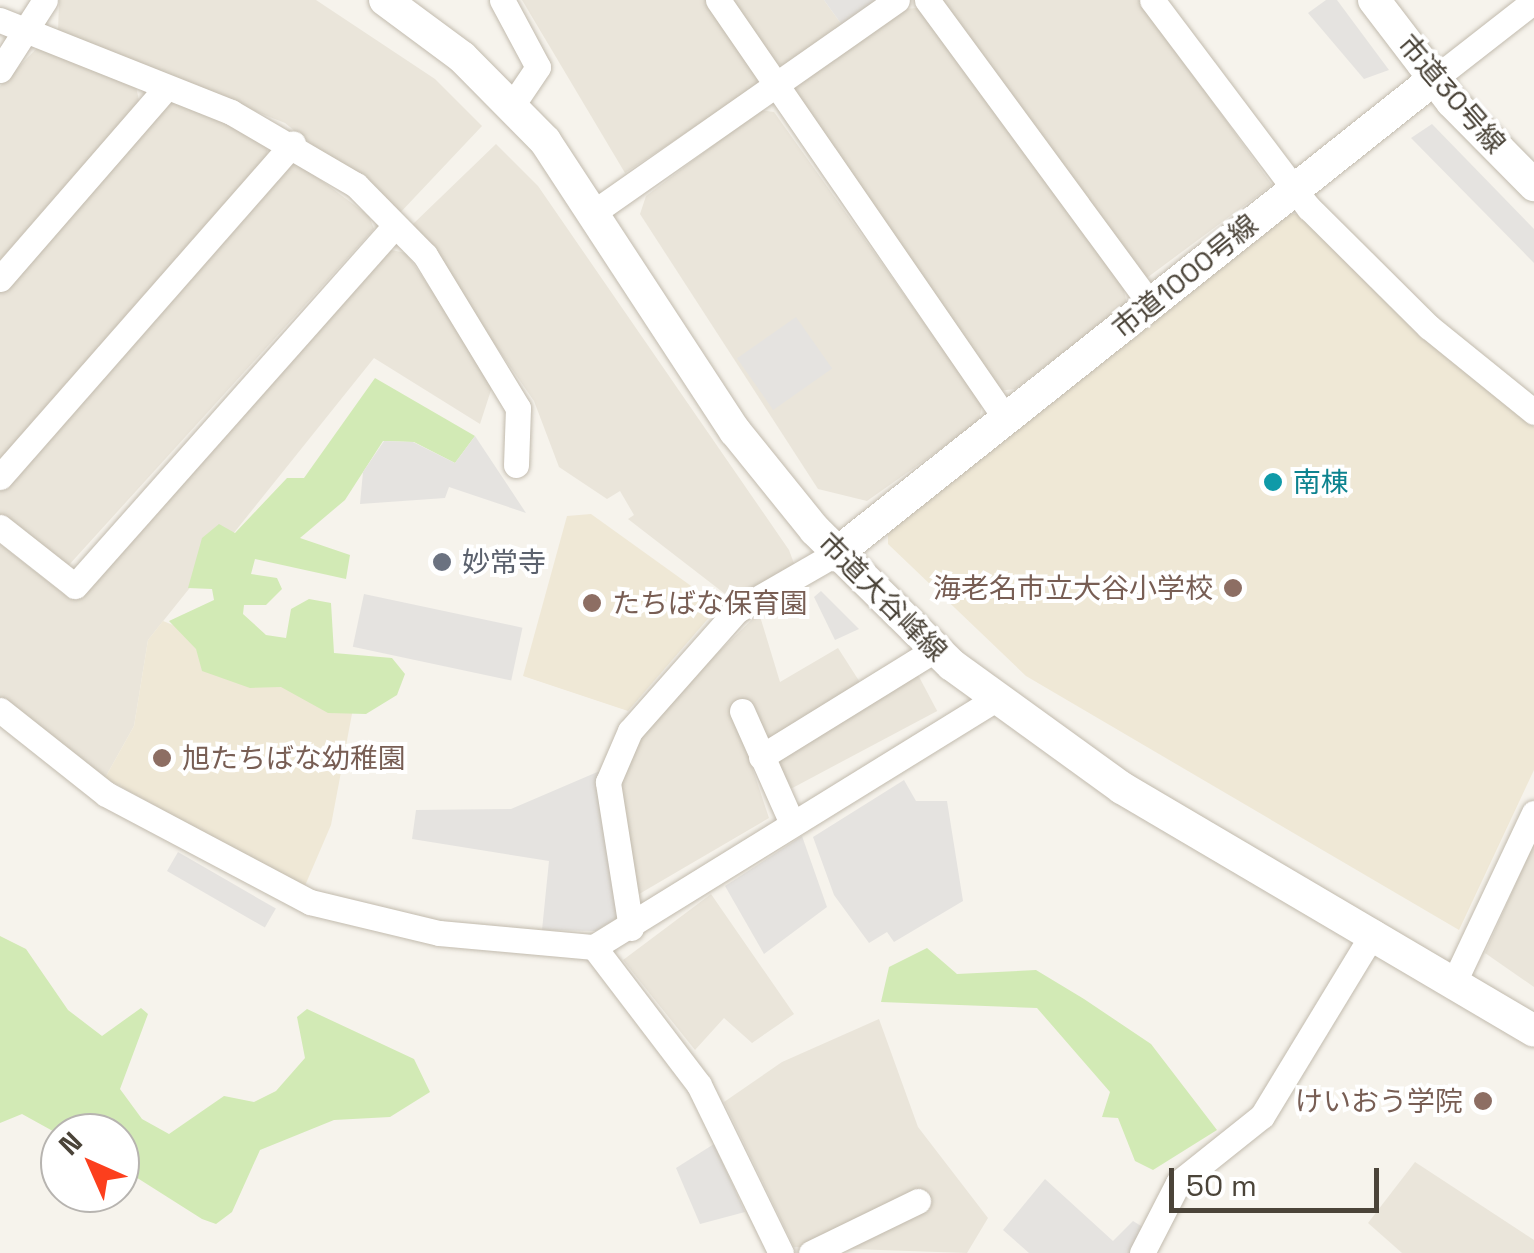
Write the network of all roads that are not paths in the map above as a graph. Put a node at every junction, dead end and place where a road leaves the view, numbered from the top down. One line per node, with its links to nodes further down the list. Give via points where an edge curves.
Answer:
1 (45, 0): 11 (street)
2 (384, 0): 16 (street, 市道大谷峰線)
3 (502, 0): 16 (street, via 538,67)
4 (718, 0): 14 (street)
5 (897, 0): 14 (street)
6 (927, 0): 23 (street)
7 (1152, 0): 19 (street)
8 (1374, 0): 13 (street, 市道30号線)
9 (1534, 0): 13 (street, 市道1000号線)
10 (0, 20): 11 (street)
11 (32, 32): 12 (street); 15 (street)
12 (0, 70)
13 (1434, 78): 18 (street, 市道30号線); 19 (street, 市道1000号線)
14 (774, 86): 20 (street); 25 (street)
15 (167, 87): 17 (street); 22 (street)
16 (513, 104): 20 (street, 市道大谷峰線)
17 (293, 143): 21 (street); 27 (street)
18 (1534, 185)
19 (1292, 189): 23 (street, 市道1000号線); 24 (street, via 1429,327)
20 (597, 210): 29 (street, 市道大谷峰線, via 736,431)
21 (395, 225): 26 (street, via 425,255 518,408); 28 (street, via 75,586)
22 (0, 278)
23 (1151, 304): 25 (street, 市道1000号線)
24 (1534, 412)
25 (1006, 419): 29 (street, 市道1000号線)
26 (516, 464)
27 (0, 477)
28 (0, 527)
29 (837, 552): 30 (street, 市道大谷峰線); 38 (street, via 736,610 630,732 608,782)
30 (936, 649): 31 (street, 市道大谷峰線); 34 (street)
31 (995, 698): 36 (street); 39 (street, 市道大谷峰線, via 1122,788)
32 (0, 710): 40 (street, via 106,794 310,902 439,933)
33 (742, 711): 34 (street)
34 (761, 757): 36 (street)
35 (1534, 813): 37 (street)
36 (791, 821): 38 (street)
37 (1523, 868): 41 (street)
38 (631, 928): 40 (street)
39 (1374, 932): 41 (street, 市道大谷峰線); 46 (street, via 1262,1116 1178,1184)
40 (594, 947): 44 (street, via 699,1085)
41 (1454, 982): 42 (street, 市道大谷峰線)
42 (1534, 1031)
43 (918, 1201): 45 (street)
44 (781, 1253)
45 (811, 1253)
46 (1142, 1253)

